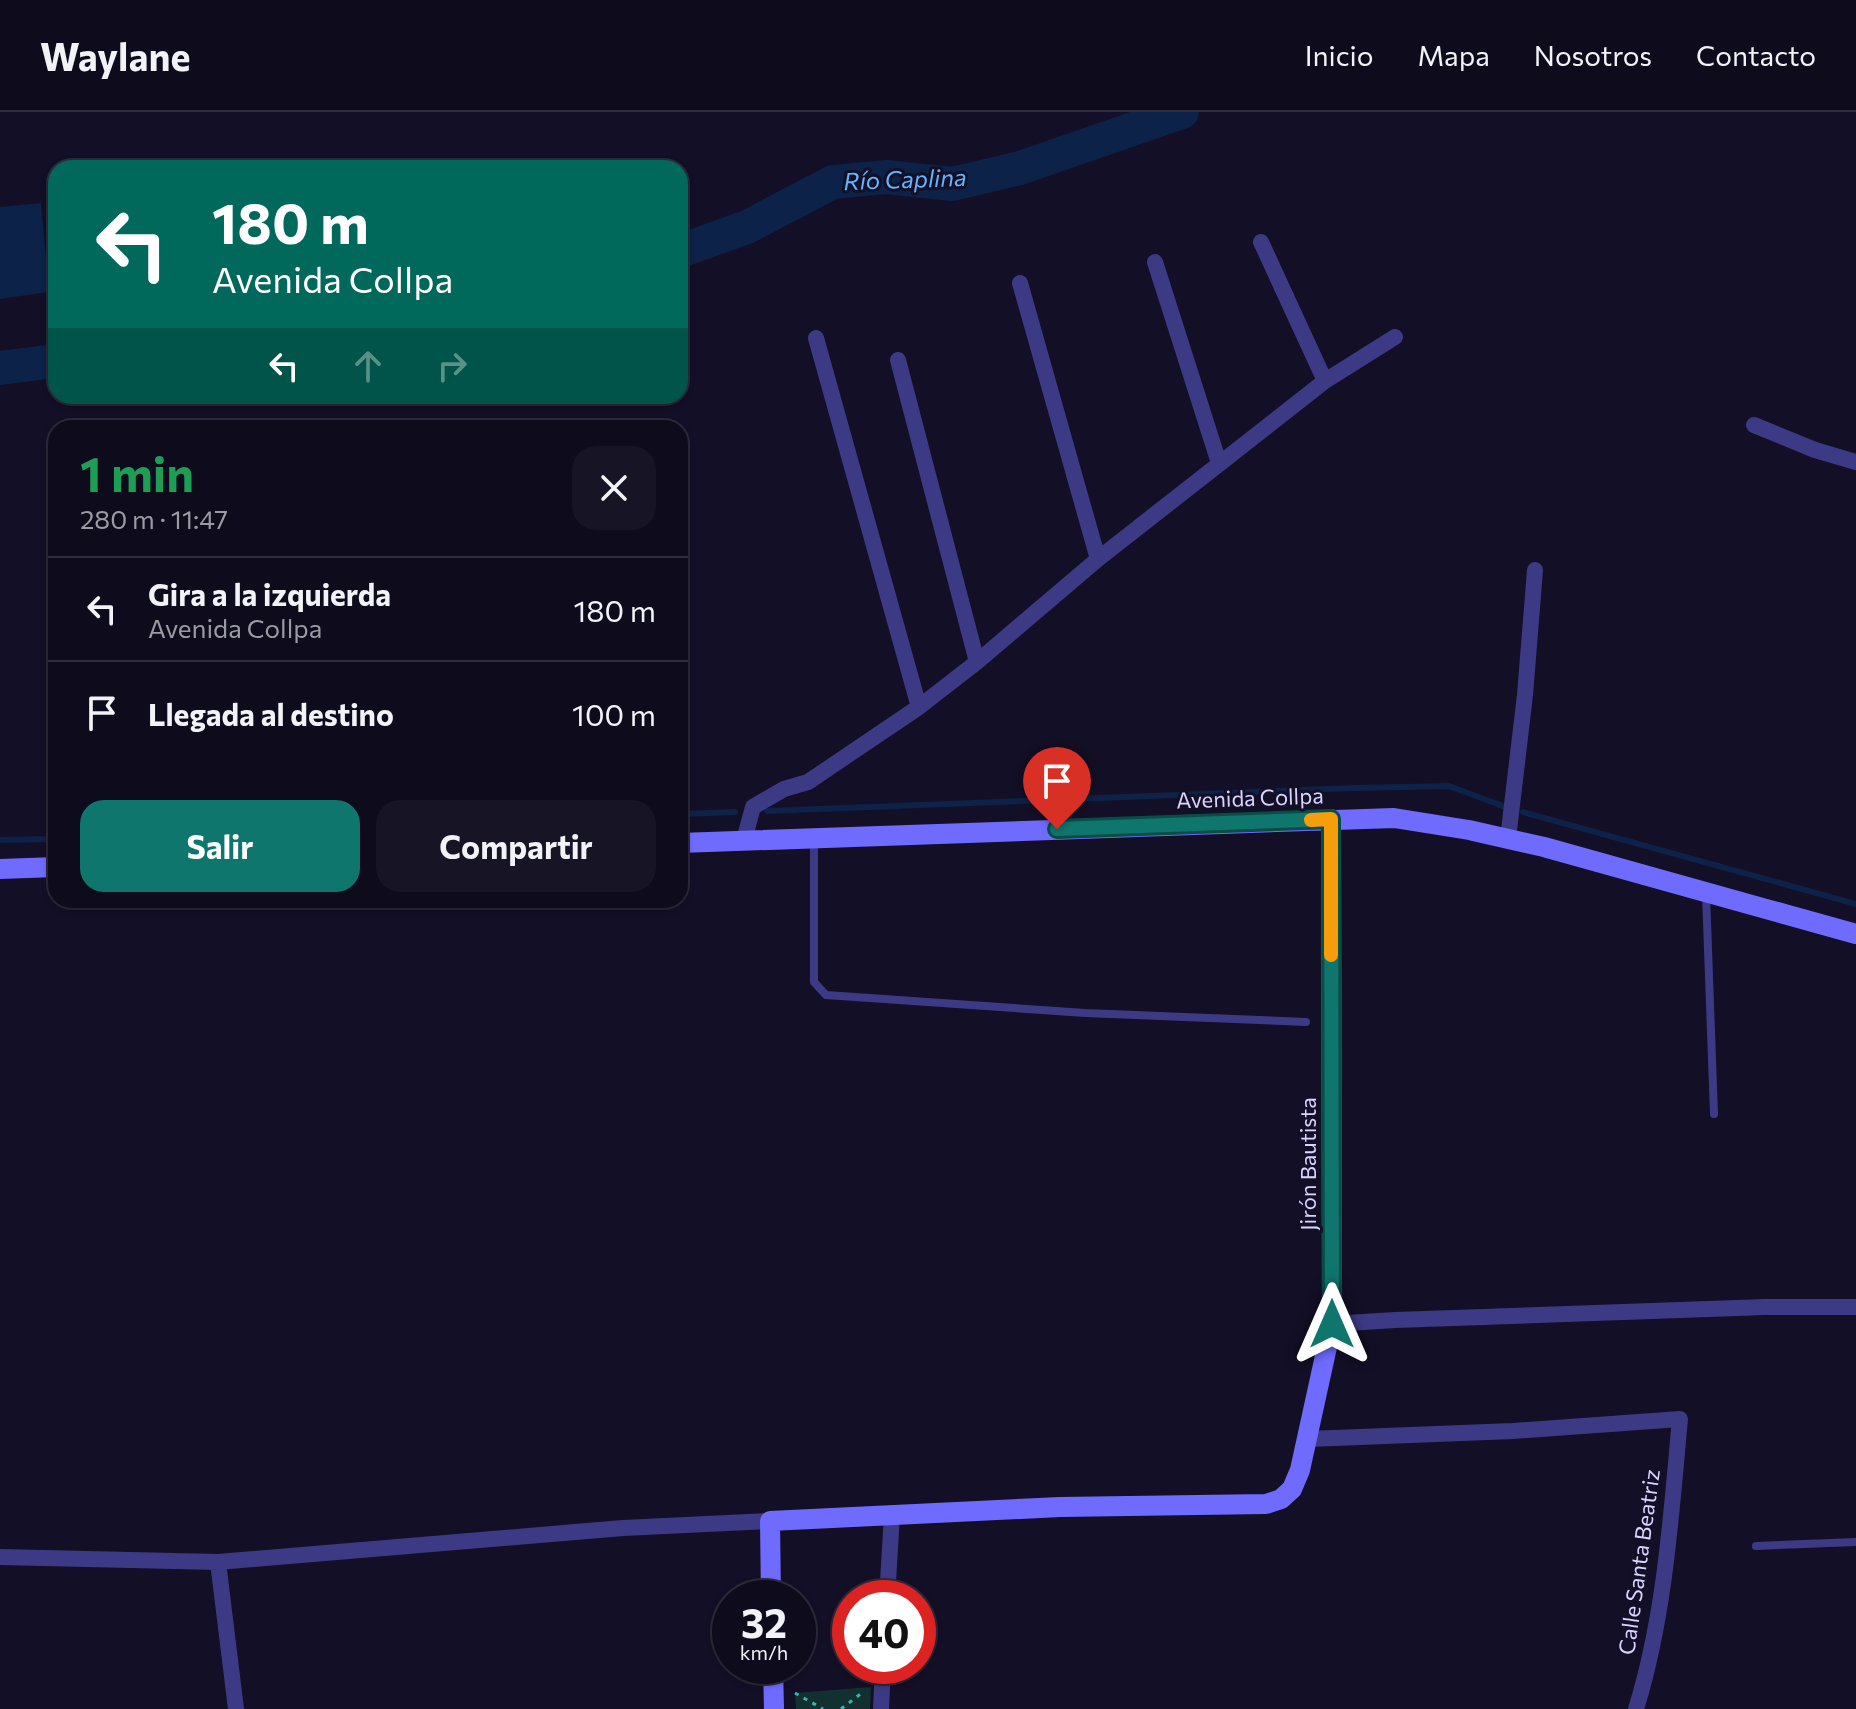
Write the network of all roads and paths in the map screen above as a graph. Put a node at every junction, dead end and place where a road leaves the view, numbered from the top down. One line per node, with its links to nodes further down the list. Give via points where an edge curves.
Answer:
1 (1261, 242): 7 (street)
2 (1155, 262): 10 (street)
3 (1020, 283): 11 (street)
4 (1395, 337): 7 (street)
5 (816, 338): 14 (street)
6 (898, 360): 13 (street)
7 (1325, 381): 10 (street)
8 (1754, 425): 9 (street)
9 (1856, 462)
10 (1219, 463): 11 (street)
11 (1098, 559): 13 (street)
12 (1535, 570): 17 (street)
13 (977, 662): 14 (street)
14 (919, 707): 18 (street, via 808,782 753,807)
15 (1331, 819): 16 (street, Avenida Collpa); 17 (street, Avenida Collpa, via 1394,818); 27 (street, Jirón Bautista)
16 (814, 839): 18 (street, Avenida Collpa); 24 (lane, via 814,982 826,995)
17 (1508, 839): 22 (street, Avenida Collpa)
18 (744, 840): 19 (street, Avenida Collpa)
19 (688, 843)
20 (48, 867): 21 (street)
21 (0, 869)
22 (1706, 893): 23 (street, Avenida Collpa); 25 (lane)
23 (1856, 934)
24 (1306, 1022)
25 (1714, 1114)
26 (1856, 1307): 27 (street)
27 (1332, 1324): 28 (street, Jirón Bautista)
28 (1308, 1439): 29 (street, Jirón Bautista, via 1292,1489 1266,1504); 46 (street, Calle Santa Beatriz, via 1680,1419 1662,1592)
29 (892, 1515): 30 (street); 36 (street)
30 (770, 1521): 34 (street); 35 (street)
31 (1856, 1542): 32 (lane)
32 (1756, 1546)
33 (0, 1557): 34 (street)
34 (218, 1562): 41 (street)
35 (771, 1580)
36 (888, 1580)
37 (773, 1684): 42 (street)
38 (882, 1684): 45 (street)
39 (871, 1687): 44 (path)
40 (795, 1693): 43 (path)
41 (236, 1709)
42 (774, 1709)
43 (823, 1709)
44 (841, 1709)
45 (881, 1709)
46 (1636, 1709)

